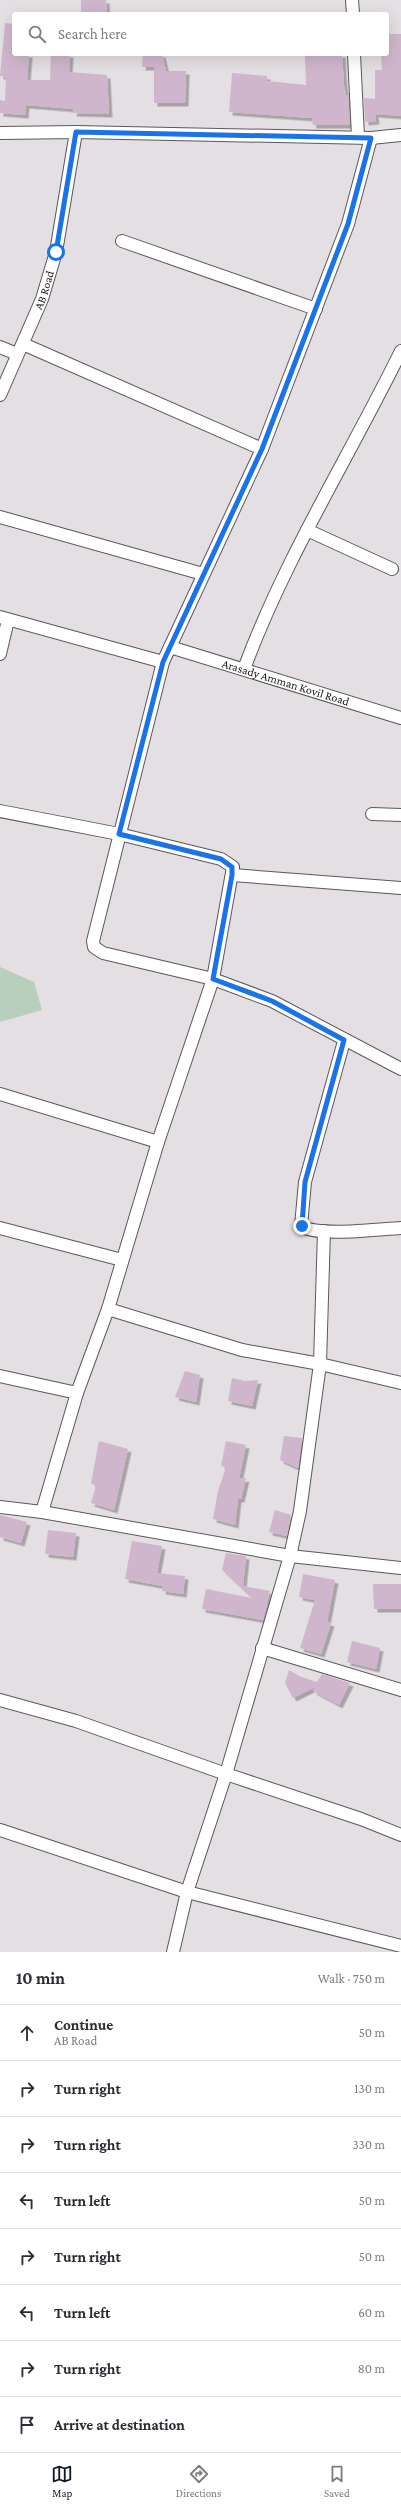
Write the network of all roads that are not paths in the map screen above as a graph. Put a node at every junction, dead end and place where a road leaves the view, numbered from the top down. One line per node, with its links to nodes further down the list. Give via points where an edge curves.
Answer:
1 (352, 0): 2 (street)
2 (352, 12)
3 (354, 56): 7 (street)
4 (76, 132): 5 (street); 7 (street); 12 (street, AB Road, via 56,252 42,299)
5 (0, 133)
6 (401, 136): 8 (street)
7 (358, 138): 8 (street)
8 (371, 138): 10 (street, via 348,224)
9 (122, 241): 10 (street)
10 (316, 309): 15 (street)
11 (0, 347): 12 (street)
12 (20, 349): 14 (street, AB Road); 15 (street)
13 (401, 351): 17 (street, via 364,427)
14 (0, 395)
15 (262, 449): 19 (street)
16 (0, 517): 19 (street)
17 (307, 530): 18 (street); 24 (street, via 262,622)
18 (392, 569)
19 (203, 574): 21 (street)
20 (4, 618): 22 (street); 23 (street)
21 (170, 647): 23 (street); 24 (street, Arasady Amman Kovil Road)
22 (0, 654)
23 (163, 662): 29 (street)
24 (244, 670): 25 (street, Arasady Amman Kovil Road)
25 (401, 718)
26 (0, 811): 29 (street)
27 (372, 814): 28 (street)
28 (401, 815)
29 (119, 834): 30 (street, via 221,859 232,867); 32 (street, via 93,941 94,947 103,953)
30 (232, 875): 31 (street); 32 (street)
31 (401, 888)
32 (213, 979): 33 (street, via 272,1001); 36 (street)
33 (344, 1040): 34 (street); 39 (street, via 305,1182 302,1226 308,1230)
34 (401, 1069)
35 (0, 1094): 36 (street)
36 (158, 1142): 40 (street)
37 (0, 1228): 40 (street)
38 (401, 1228): 39 (street)
39 (324, 1231): 42 (street)
40 (122, 1260): 41 (street)
41 (108, 1309): 42 (street, via 242,1350); 45 (street)
42 (320, 1364): 44 (street); 48 (street, via 300,1511)
43 (0, 1376): 45 (street)
44 (401, 1383)
45 (77, 1394): 47 (street)
46 (0, 1507): 47 (street)
47 (42, 1512): 48 (street)
48 (290, 1556): 49 (street); 50 (street)
49 (401, 1568)
50 (262, 1648): 51 (street); 53 (street)
51 (401, 1690)
52 (0, 1700): 53 (street, via 76,1720)
53 (226, 1774): 55 (street, via 361,1819); 56 (street)
54 (0, 1830): 56 (street)
55 (401, 1836)
56 (187, 1892): 57 (street); 58 (street)
57 (401, 1946)
58 (173, 1952)

